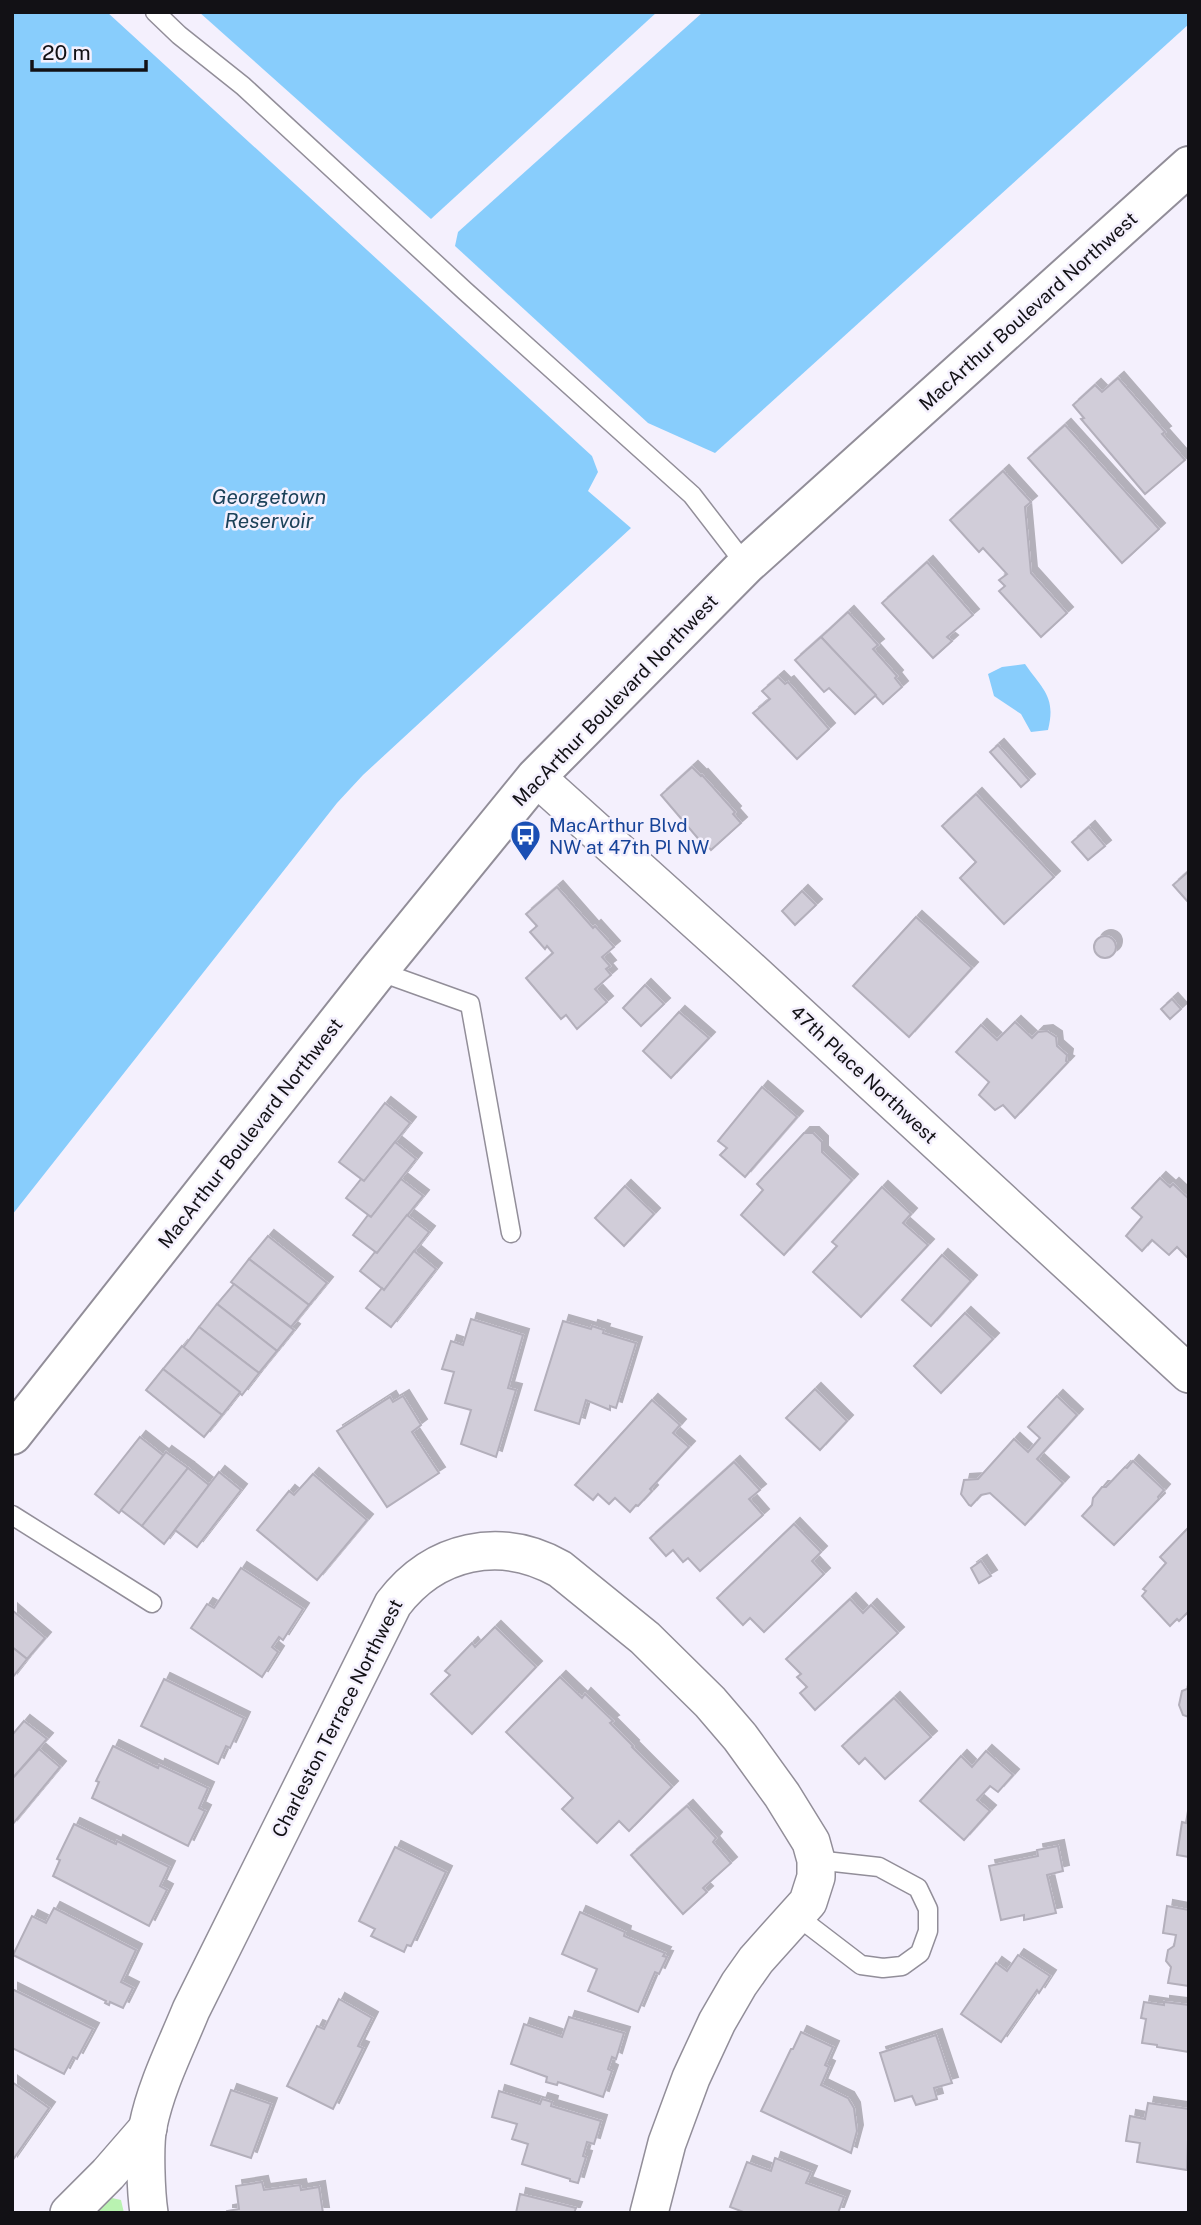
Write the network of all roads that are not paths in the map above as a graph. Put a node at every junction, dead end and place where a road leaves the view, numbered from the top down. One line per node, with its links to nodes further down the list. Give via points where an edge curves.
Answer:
1 (155, 12): 3 (lane, via 243,86 692,495)
2 (1189, 166): 3 (main road, MacArthur Boulevard Northwest)
3 (746, 565): 4 (main road, MacArthur Boulevard Northwest)
4 (536, 777): 5 (main road, MacArthur Boulevard Northwest); 7 (street, 47th Place Northwest)
5 (378, 971): 6 (lane, via 470,1004); 8 (main road, MacArthur Boulevard Northwest)
6 (511, 1233)
7 (1189, 1374)
8 (12, 1435)
9 (12, 1515): 10 (lane)
10 (152, 1603)
11 (816, 1860): 12 (street, via 813,1891); 12 (lane, via 878,1867 918,1888 928,1909 928,1931 920,1954 902,1966 883,1968 861,1965); 13 (street, Charleston Terrace Northwest, via 811,1842 762,1765 710,1702 645,1638 560,1569 511,1552 470,1553 437,1564 416,1577 393,1604 362,1664 191,2010)
12 (797, 1916): 16 (street, via 756,1960 717,2022 671,2132)
13 (148, 2129): 14 (street); 15 (street, Charleston Terrace Northwest)
14 (69, 2213)
15 (149, 2213)
16 (649, 2213)

